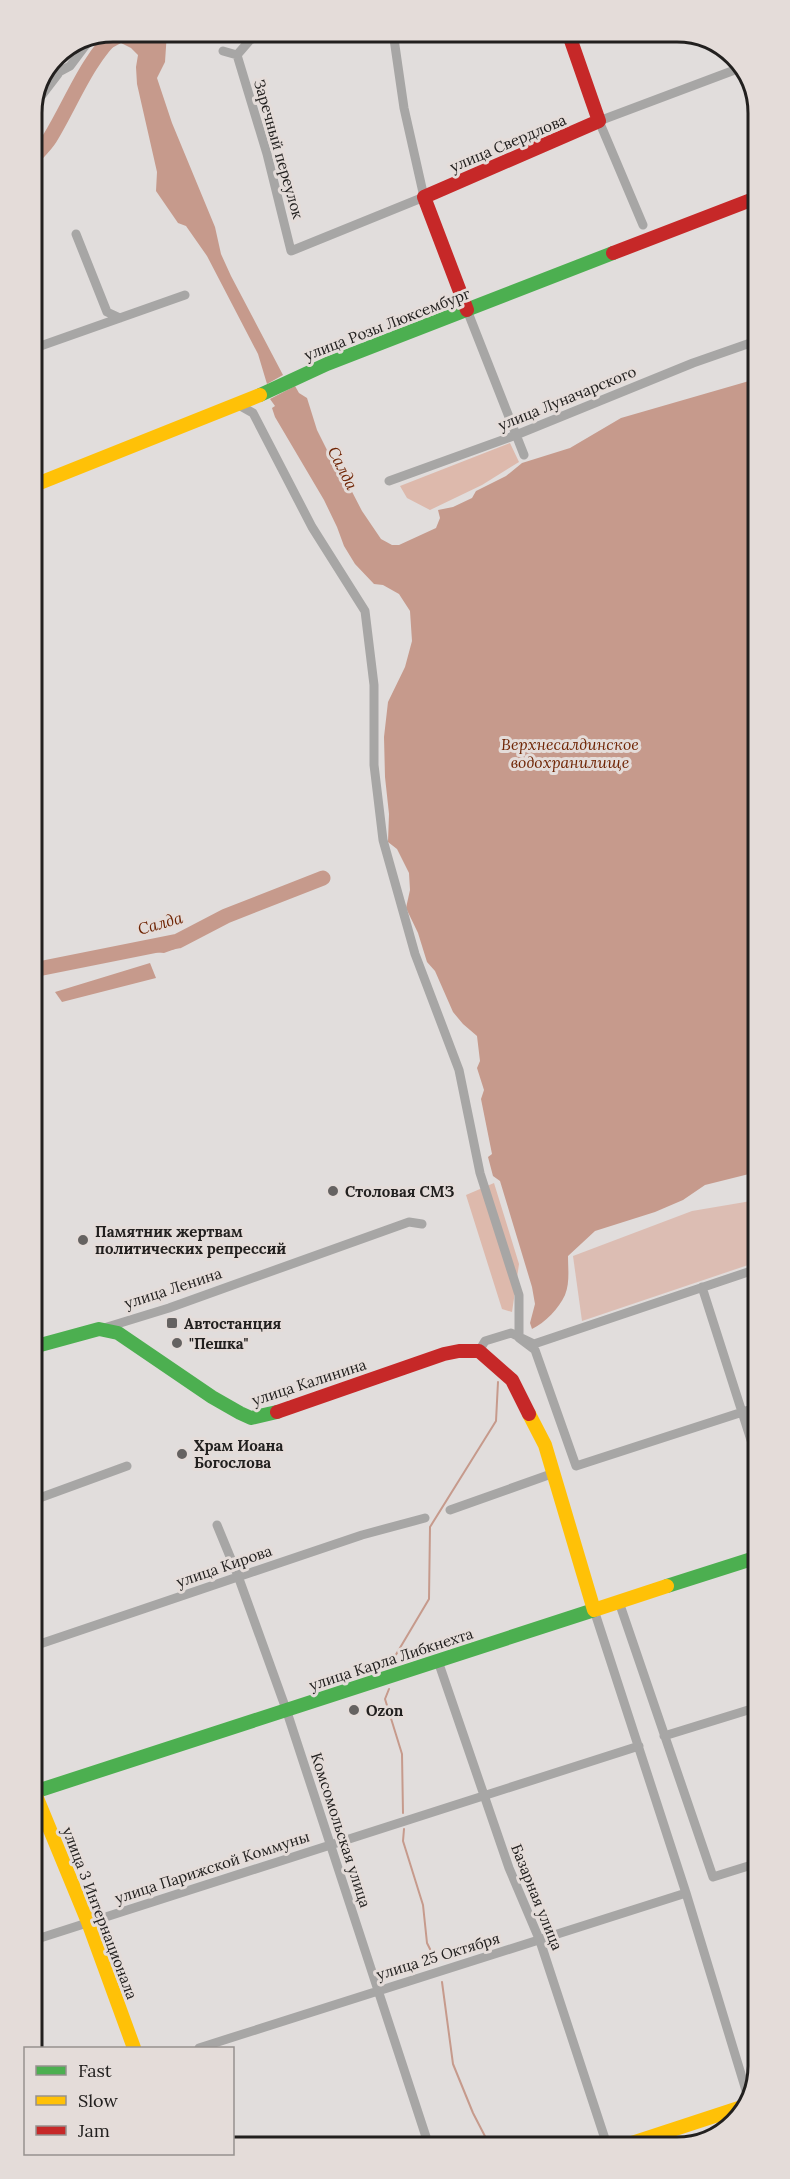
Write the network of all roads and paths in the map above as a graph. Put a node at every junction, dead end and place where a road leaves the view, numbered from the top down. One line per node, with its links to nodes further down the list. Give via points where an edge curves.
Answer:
1 (248, 42): 6 (street)
2 (394, 42): 12 (street)
3 (571, 42): 11 (main road)
4 (83, 49): 7 (street)
5 (223, 51): 6 (street)
6 (237, 56): 16 (street, Заречный переулок)
7 (62, 70): 9 (street); 10 (street)
8 (734, 70): 11 (street, улица Свердлова)
9 (53, 75)
10 (45, 92)
11 (599, 121): 12 (main road, улица Свердлова); 14 (street)
12 (424, 197): 16 (street, улица Свердлова); 18 (main road)
13 (748, 201): 18 (main road, улица Розы Люксембург)
14 (643, 225)
15 (76, 234): 19 (street, via 107,312)
16 (291, 251)
17 (184, 295): 19 (street)
18 (467, 310): 22 (main road, улица Розы Люксембург, via 327,363); 23 (street)
19 (120, 318): 21 (street)
20 (748, 344): 23 (street, улица Луначарского)
21 (42, 345)
22 (237, 404): 26 (main road, улица Розы Люксембург); 31 (street, via 253,413 312,527 365,611 374,685 374,765 383,840 415,954 459,1070 480,1173 519,1295)
23 (516, 435): 24 (street); 25 (street, улица Луначарского)
24 (524, 455)
25 (389, 481)
26 (42, 482)
27 (422, 1224): 30 (street, улица Ленина, via 410,1222)
28 (748, 1272): 29 (street)
29 (702, 1287): 31 (street, via 534,1344); 35 (street)
30 (99, 1329): 32 (main road, улица Ленина); 33 (main road, улица Калинина, via 117,1333 212,1397 251,1418 267,1416 444,1354)
31 (519, 1338): 33 (street, via 511,1334 484,1341); 35 (street, via 535,1350 576,1466)
32 (42, 1345)
33 (479, 1351): 38 (main road, via 512,1380 545,1445)
34 (748, 1411): 35 (street)
35 (741, 1413): 36 (street)
36 (748, 1433)
37 (127, 1466): 39 (street)
38 (554, 1473): 40 (street); 46 (main road)
39 (42, 1497)
40 (450, 1510)
41 (425, 1518): 44 (street, улица Кирова)
42 (217, 1525): 44 (street, Комсомольская улица)
43 (748, 1560): 45 (main road, улица Карла Либкнехта)
44 (238, 1576): 47 (street, улица Кирова); 49 (street, Комсомольская улица)
45 (619, 1602): 46 (main road, улица Карла Либкнехта); 51 (street)
46 (594, 1610): 48 (main road, улица Карла Либкнехта); 52 (street)
47 (42, 1643)
48 (438, 1661): 49 (main road, улица Карла Либкнехта); 54 (street, Базарная улица)
49 (286, 1709): 53 (main road, улица Карла Либкнехта); 56 (street, Комсомольская улица)
50 (748, 1710): 51 (street)
51 (664, 1736): 57 (street, via 713,1877)
52 (639, 1746): 54 (street, улица Парижской Коммуны); 58 (street)
53 (42, 1789)
54 (483, 1796): 56 (street, улица Парижской Коммуны); 61 (street, Базарная улица)
55 (42, 1811): 59 (main road, улица 3 Интернационала)
56 (331, 1845): 59 (street, улица Парижской Коммуны); 62 (street, Комсомольская улица)
57 (748, 1866)
58 (686, 1893): 61 (street, улица 25 Октября); 65 (street)
59 (88, 1922): 60 (street, улица Парижской Коммуны); 63 (main road, улица 3 Интернационала)
60 (42, 1937)
61 (540, 1941): 62 (street, улица 25 Октября); 68 (street, Базарная улица)
62 (377, 1990): 64 (street, улица 25 Октября); 67 (street, Комсомольская улица)
63 (133, 2047)
64 (205, 2047)
65 (745, 2087)
66 (732, 2110): 69 (main road)
67 (426, 2137)
68 (604, 2137)
69 (650, 2137)

